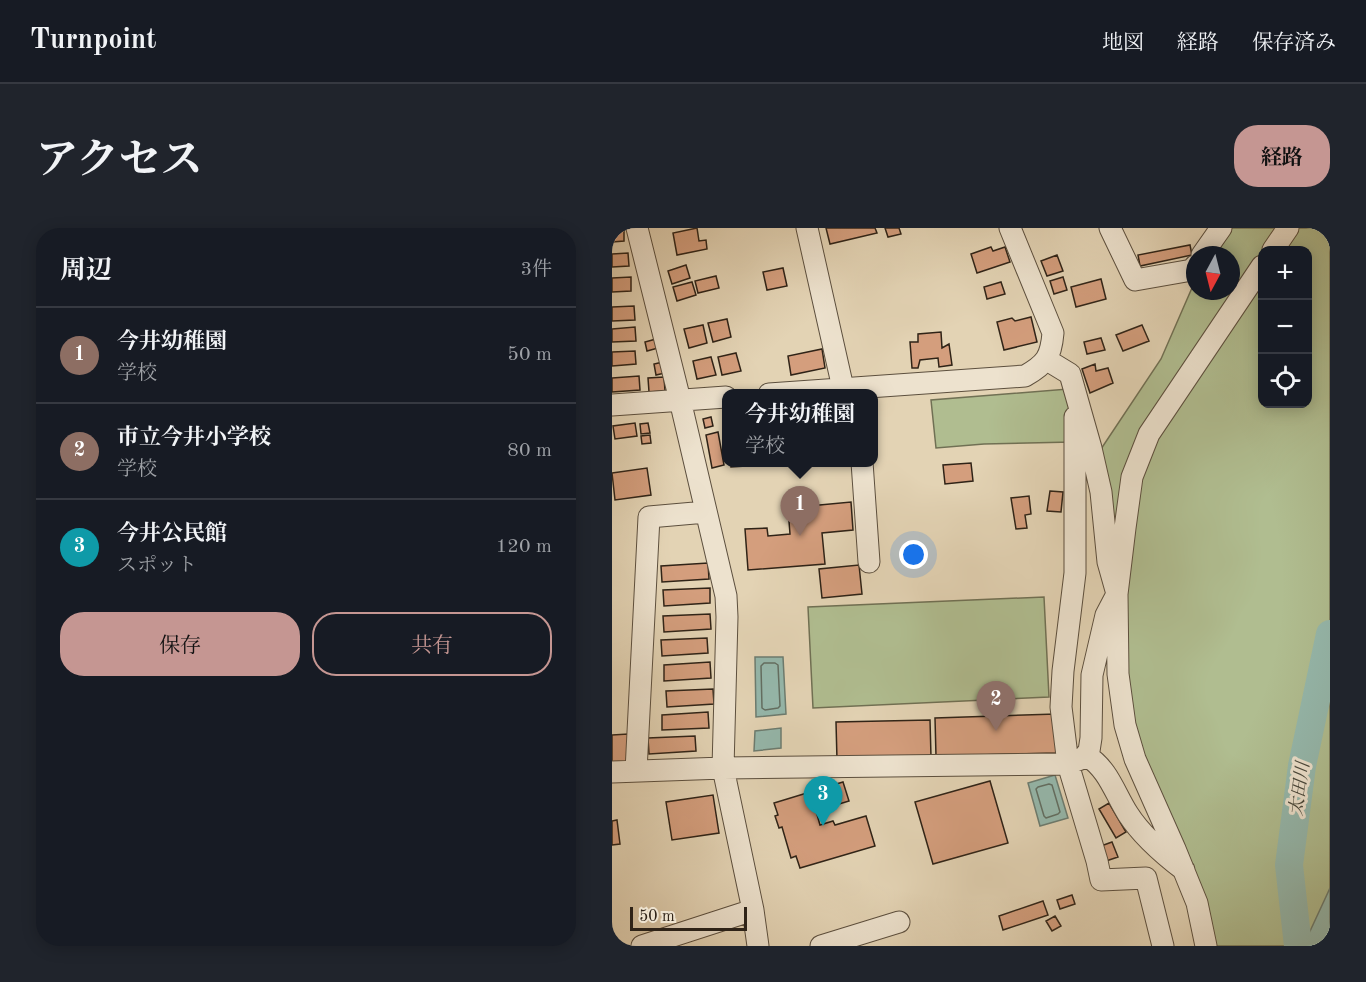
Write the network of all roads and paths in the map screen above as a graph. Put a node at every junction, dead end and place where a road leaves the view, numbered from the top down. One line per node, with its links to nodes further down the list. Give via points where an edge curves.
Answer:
1 (637, 228): 15 (street)
2 (807, 228): 12 (street)
3 (1010, 228): 11 (street, via 1053,333)
4 (1110, 228): 9 (street, via 1135,280)
5 (1221, 228): 7 (street)
6 (1288, 228): 8 (street)
7 (1208, 246)
8 (1276, 246)
9 (1186, 271)
10 (1258, 273): 20 (street, via 1149,434 1132,477)
11 (1047, 360): 12 (street, via 1024,376); 13 (street, via 1070,374)
12 (852, 389)
13 (1075, 393): 20 (street, via 1101,492 1108,562); 21 (street, via 1075,573 1061,707)
14 (722, 397): 15 (street)
15 (680, 400): 16 (street); 18 (street)
16 (612, 405)
17 (862, 467): 19 (street)
18 (706, 512): 22 (street, via 726,596); 23 (street, via 649,517)
19 (869, 562)
20 (1117, 594): 21 (street, via 1106,615 1092,675 1089,751); 25 (street, via 1118,674 1125,725 1135,759)
21 (1077, 759): 22 (street); 25 (street, via 1095,761 1130,816 1159,850); 31 (street, via 1101,880 1146,878)
22 (723, 768): 23 (street); 26 (street)
23 (636, 771): 24 (street)
24 (612, 772)
25 (1184, 870): 32 (street, via 1197,903)
26 (753, 910): 28 (street); 29 (street)
27 (899, 922): 30 (street)
28 (642, 946)
29 (758, 946)
30 (821, 946)
31 (1163, 946)
32 (1206, 946)

